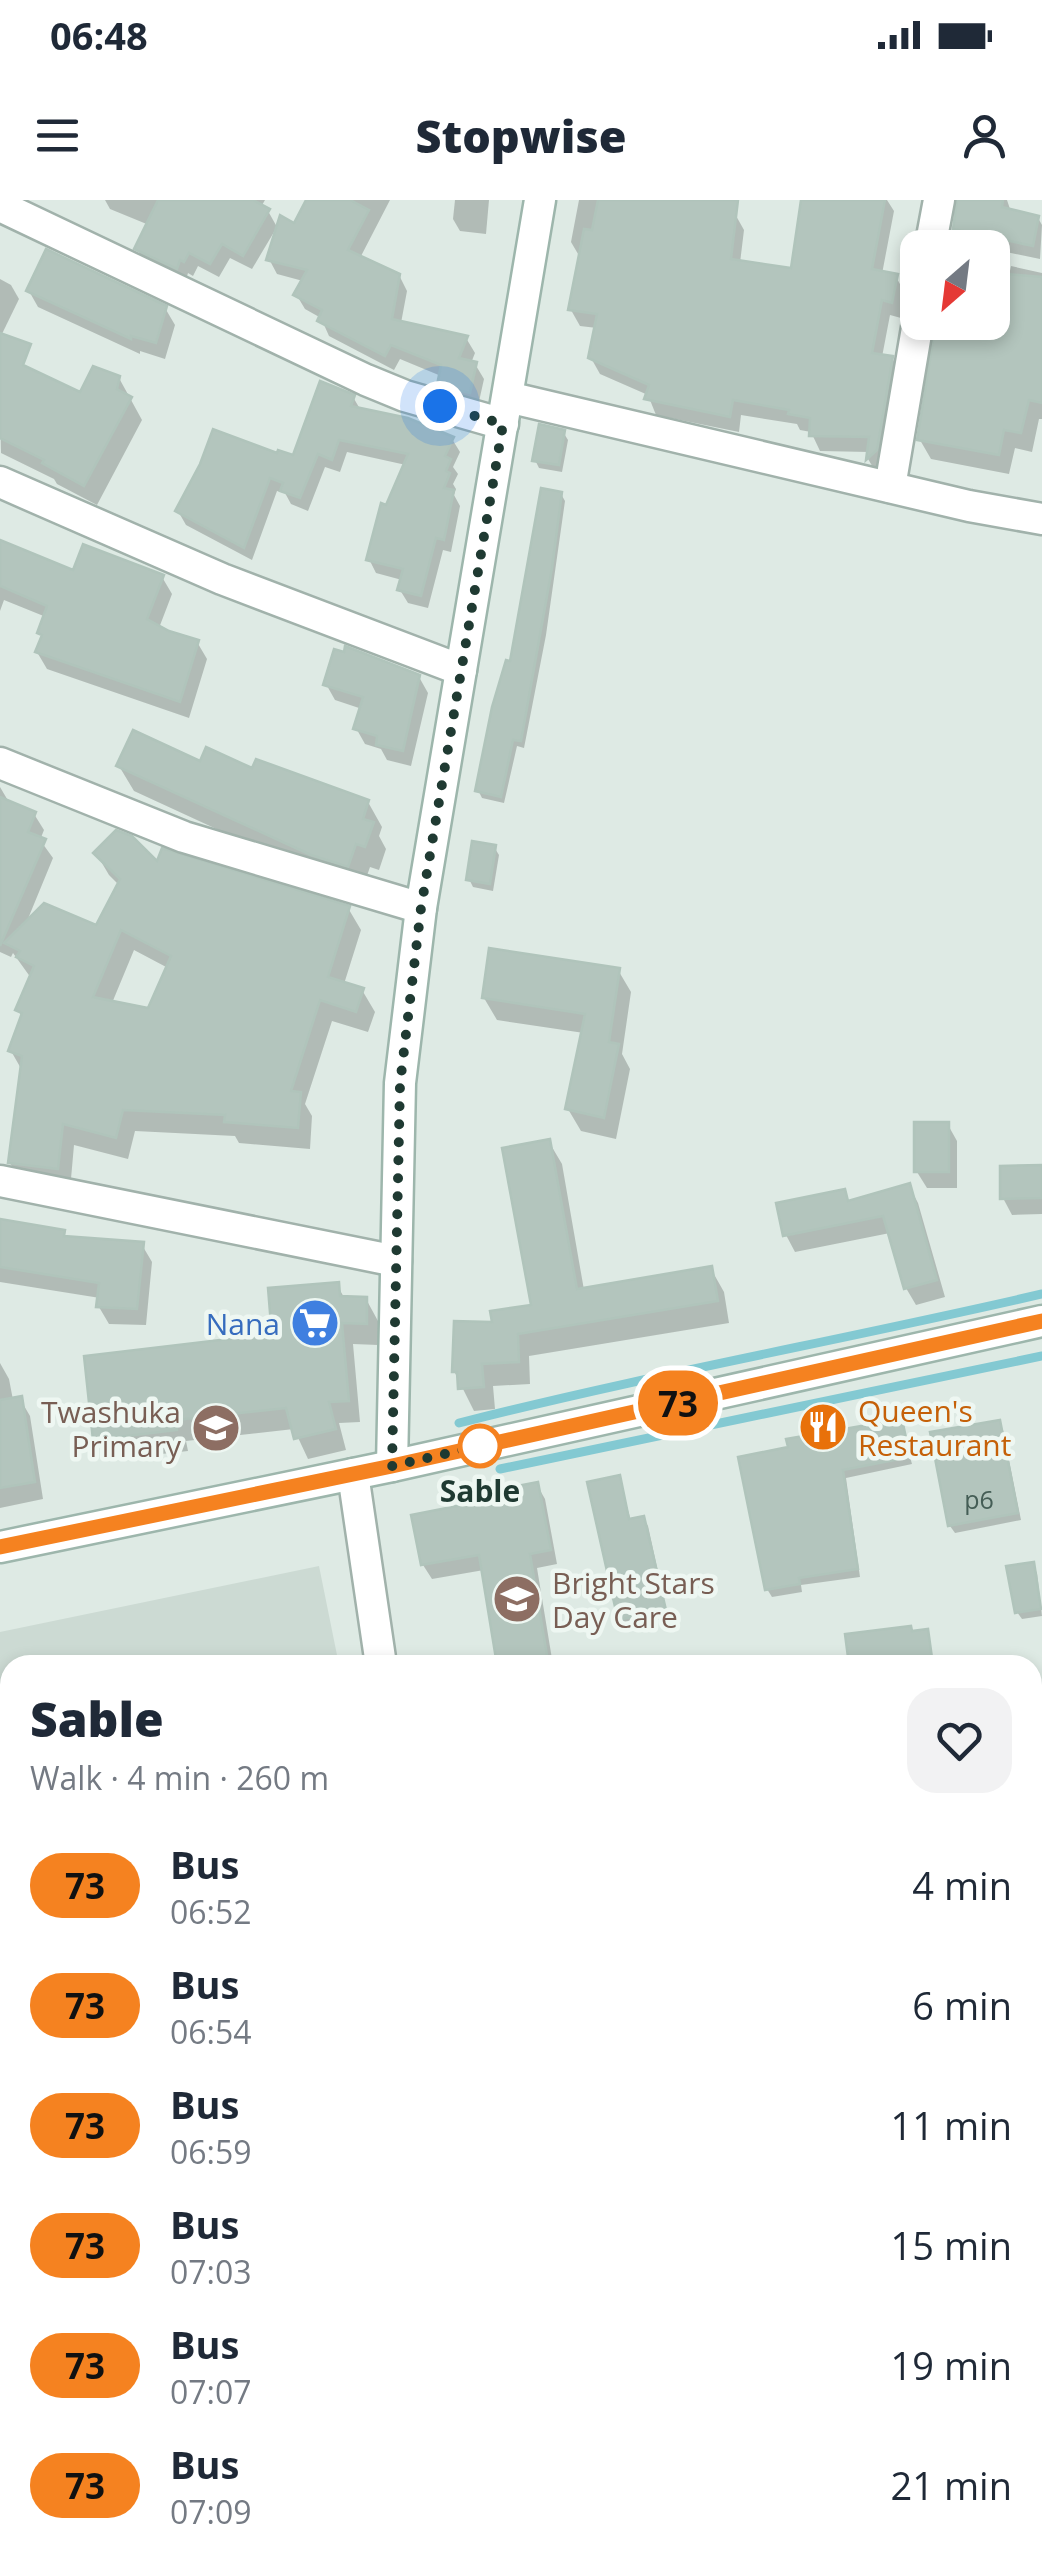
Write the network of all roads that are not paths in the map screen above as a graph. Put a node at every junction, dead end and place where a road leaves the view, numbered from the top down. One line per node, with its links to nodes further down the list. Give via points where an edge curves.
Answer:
1 (540, 200): 7 (street)
2 (939, 200): 5 (street)
3 (0, 206): 4 (street)
4 (44, 212): 7 (street, via 366,380 405,396)
5 (933, 230)
6 (915, 340): 9 (street)
7 (506, 410): 9 (street); 11 (street)
8 (0, 482): 11 (street, via 170,558)
9 (890, 488): 10 (street)
10 (1042, 519)
11 (461, 670): 13 (street)
12 (0, 762): 13 (street, via 184,837)
13 (421, 908): 15 (street, via 400,1084)
14 (0, 1181): 15 (street)
15 (396, 1261): 17 (street)
16 (1042, 1322): 17 (street)
17 (392, 1466): 18 (street)
18 (353, 1474): 19 (street); 20 (street)
19 (0, 1547)
20 (379, 1655)

